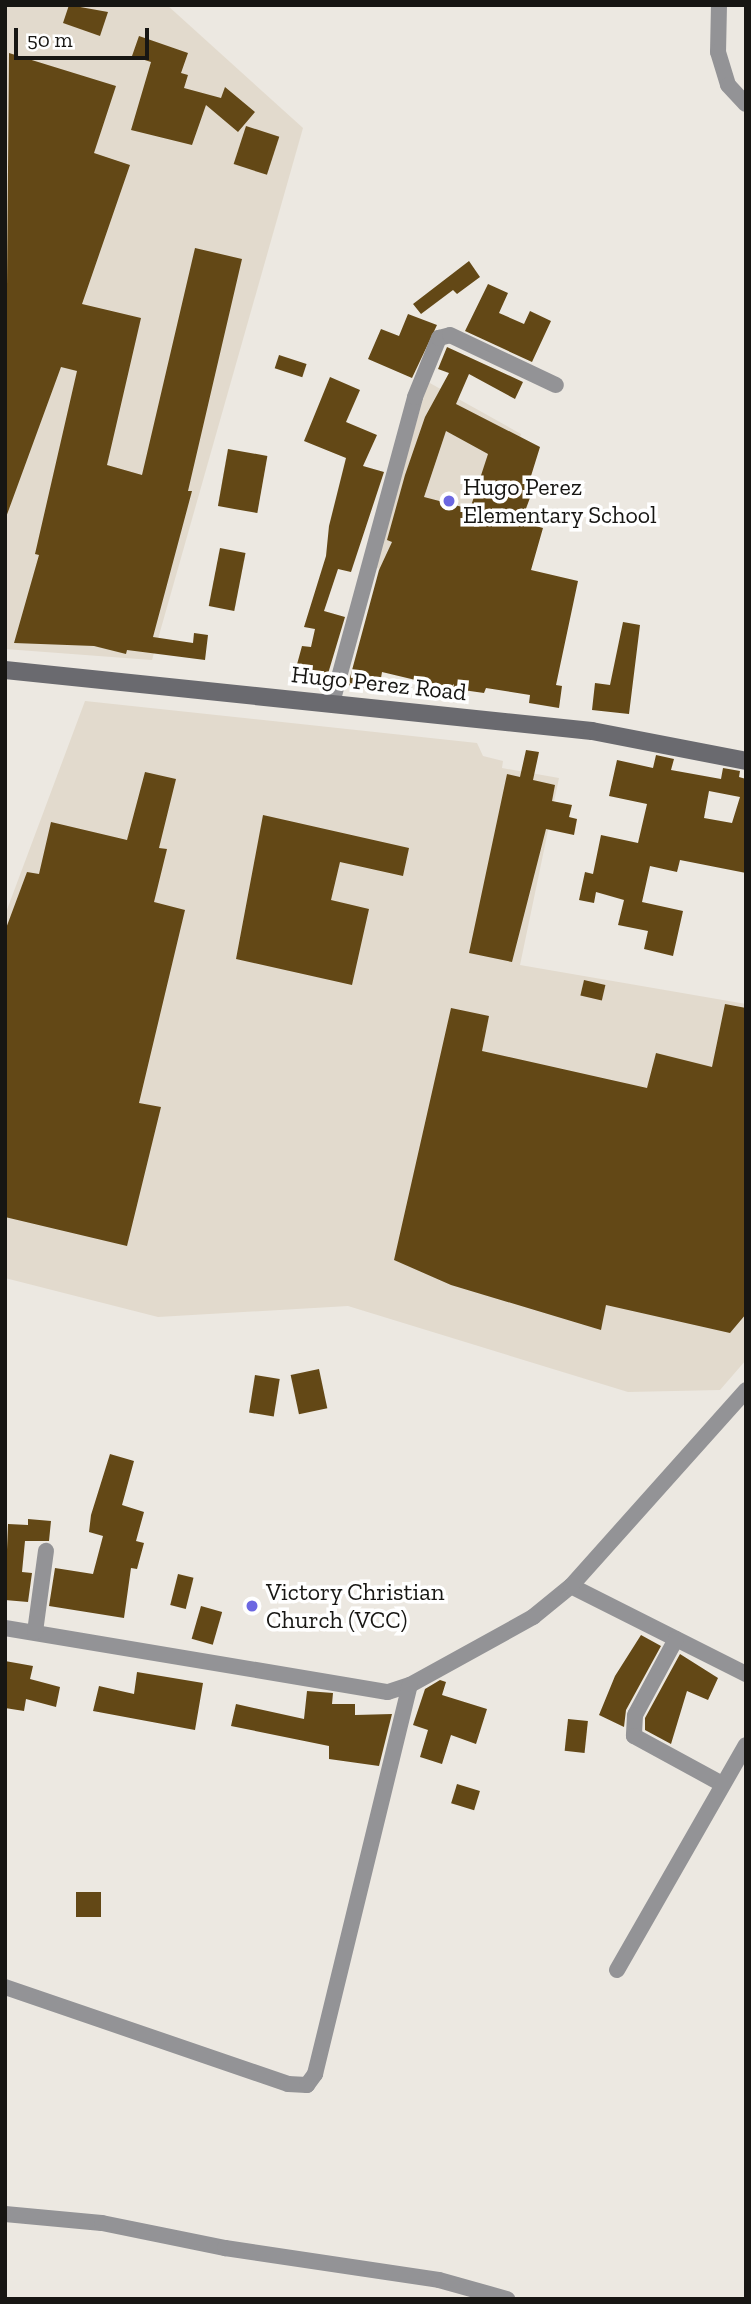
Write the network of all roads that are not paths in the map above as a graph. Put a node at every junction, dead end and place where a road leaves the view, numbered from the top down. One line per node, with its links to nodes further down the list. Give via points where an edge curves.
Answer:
1 (719, 5): 2 (street, via 718,52 728,85)
2 (746, 104)
3 (556, 385): 5 (street, via 450,335 439,338 415,397)
4 (5, 670): 5 (street, Hugo Perez Road)
5 (332, 703): 6 (street, Hugo Perez Road, via 592,731)
6 (746, 761)
7 (746, 1390): 9 (street)
8 (46, 1550): 11 (street)
9 (571, 1587): 12 (street); 14 (street, via 533,1617)
10 (5, 1628): 11 (street)
11 (35, 1632): 14 (street, via 388,1692)
12 (676, 1639): 13 (street); 16 (street, via 635,1715 634,1736)
13 (746, 1674)
14 (410, 1685): 18 (street, via 315,2074 307,2085 288,2084)
15 (746, 1745): 16 (street)
16 (722, 1784): 17 (street)
17 (617, 1970)
18 (5, 1987)
19 (5, 2214): 20 (street, via 102,2222 225,2248 439,2280)
20 (507, 2299)

